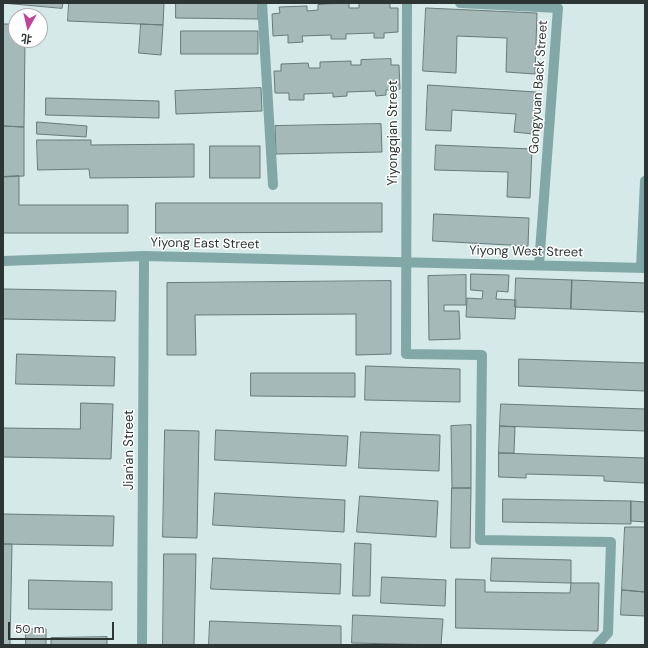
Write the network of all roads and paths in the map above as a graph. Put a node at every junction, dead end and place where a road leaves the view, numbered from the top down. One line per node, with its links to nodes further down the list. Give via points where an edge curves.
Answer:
1 (262, 3): 5 (street)
2 (407, 3): 8 (street, Yiyongqian Street)
3 (460, 3): 9 (street, Gongyuan Back Street, via 558,8)
4 (645, 181): 10 (street)
5 (273, 185)
6 (144, 256): 7 (street, Yiyong East Street); 8 (street, Yiyong East Street); 11 (street, Jian'an Street)
7 (3, 261)
8 (407, 262): 9 (street, Yiyong West Street); 12 (street, Yiyongqian Street, via 406,354 482,355 480,540 611,542 608,633)
9 (539, 265): 10 (street, Yiyong West Street)
10 (643, 268)
11 (142, 645)
12 (597, 645)

